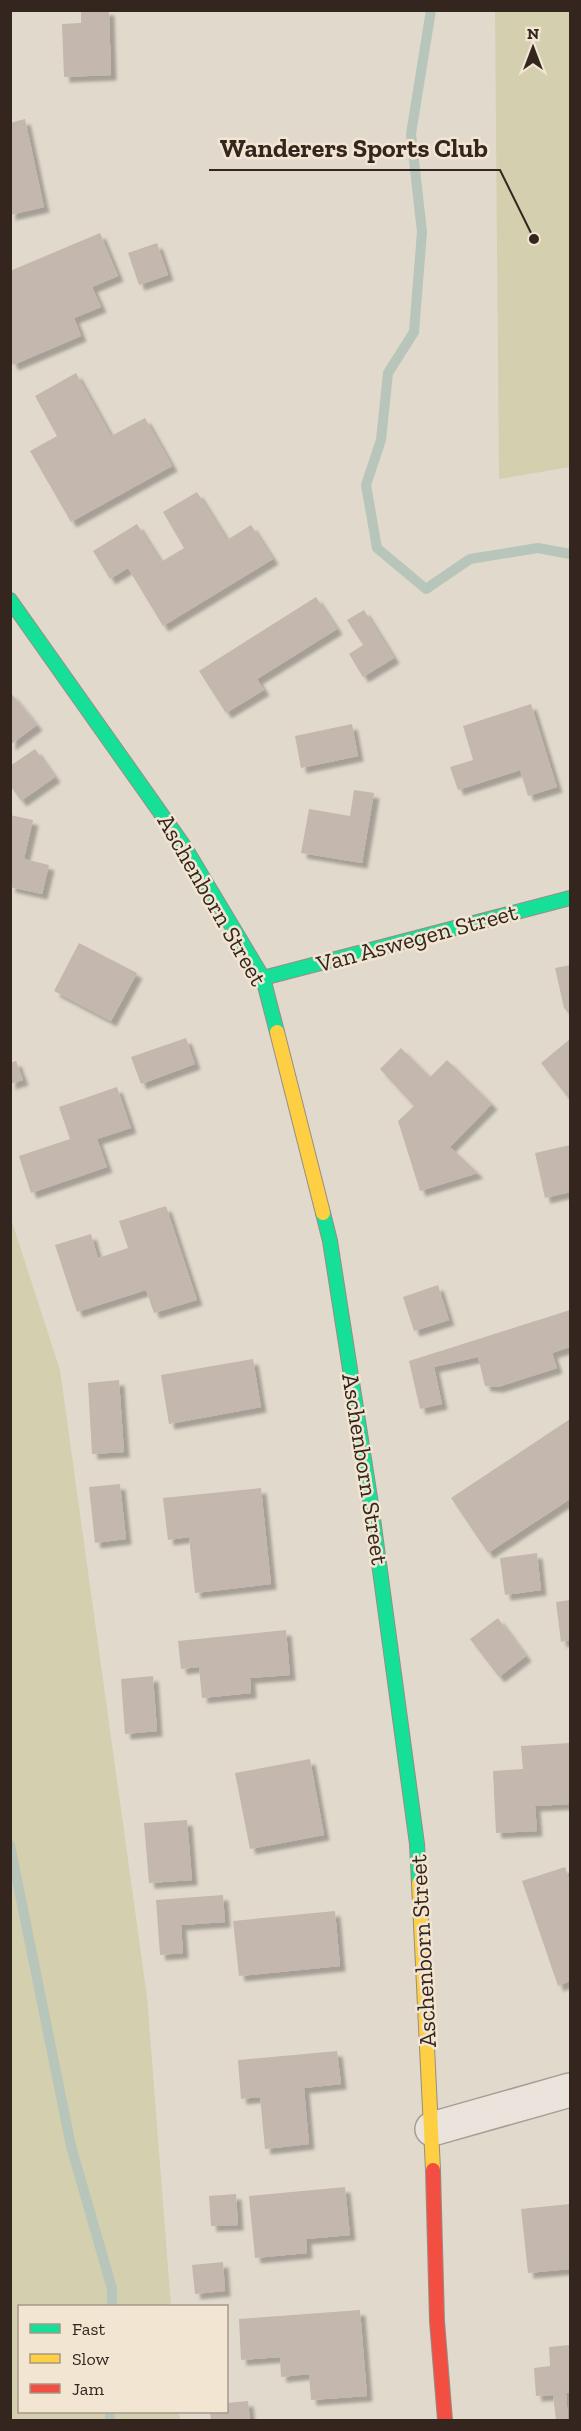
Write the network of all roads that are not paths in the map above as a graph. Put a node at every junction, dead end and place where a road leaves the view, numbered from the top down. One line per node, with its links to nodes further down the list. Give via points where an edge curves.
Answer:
1 (10, 600): 3 (street, Aschenborn Street, via 184,846)
2 (570, 898): 3 (street, Van Aswegen Street)
3 (263, 978): 5 (street, Aschenborn Street, via 330,1241 371,1504 417,1844)
4 (570, 2090): 5 (street)
5 (432, 2129): 6 (street, Aschenborn Street, via 437,2321)
6 (446, 2421)

